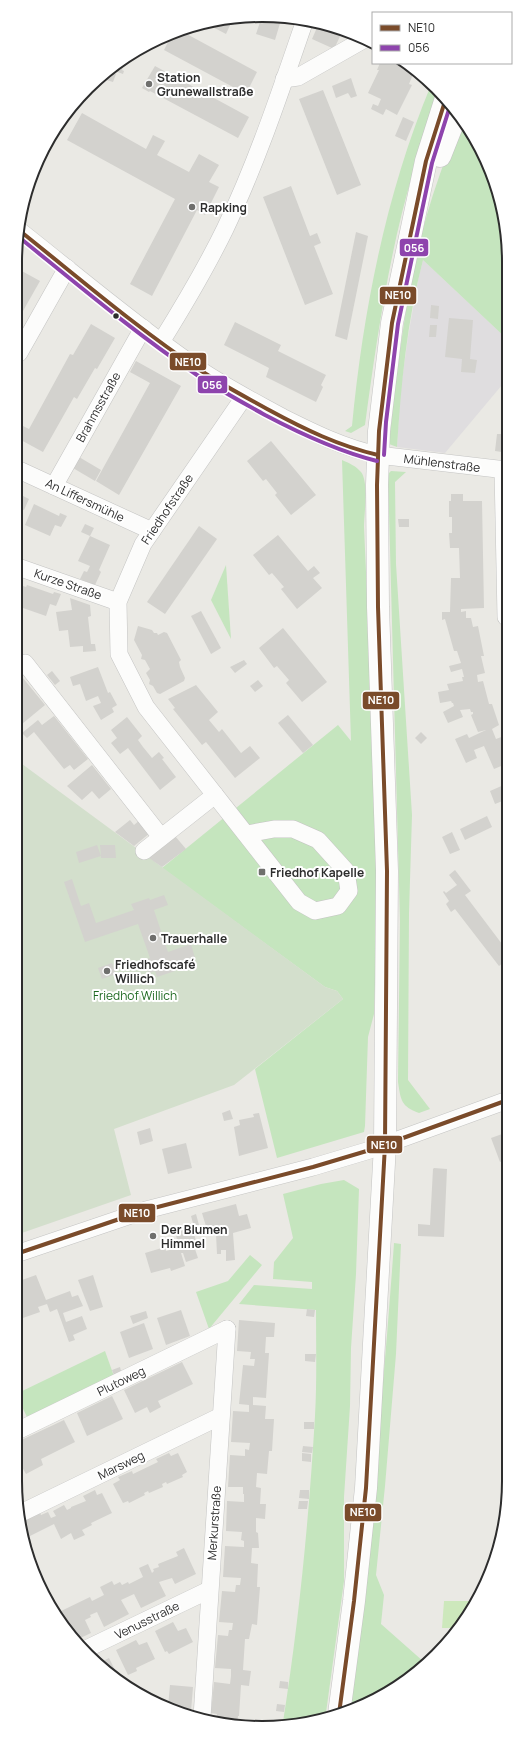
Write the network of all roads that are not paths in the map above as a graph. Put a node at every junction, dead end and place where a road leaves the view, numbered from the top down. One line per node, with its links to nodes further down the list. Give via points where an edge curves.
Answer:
1 (303, 26): 3 (street)
2 (359, 42): 3 (street, via 298,77)
3 (284, 79): 10 (street, via 251,168 225,228 200,278)
4 (444, 106): 6 (main road, via 426,161)
5 (454, 119): 6 (main road)
6 (415, 218): 13 (main road, via 392,322)
7 (24, 234): 8 (street, Mühlenstraße)
8 (67, 268): 9 (street, Mühlenstraße); 11 (street)
9 (143, 328): 10 (street, Mühlenstraße); 16 (street, Brahmsstraße)
10 (161, 342): 12 (street, Mühlenstraße)
11 (22, 348)
12 (244, 397): 13 (street, Mühlenstraße, via 309,430 357,450); 17 (street, Friedhofstraße)
13 (378, 455): 14 (street, Mühlenstraße); 26 (main road, via 378,607 388,871)
14 (502, 470)
15 (22, 471): 16 (street, An Liffersmühle)
16 (54, 486): 17 (street, An Liffersmühle)
17 (152, 530): 19 (street, Friedhofstraße, via 143,544)
18 (22, 568): 19 (street, Kurze Straße)
19 (118, 602): 21 (street, Friedhofstraße, via 119,654 146,707)
20 (25, 662): 23 (street)
21 (215, 794): 22 (street, Friedhofstraße); 23 (street)
22 (247, 834): 22 (street, Friedhofstraße, via 299,902 315,911 338,906 349,891 346,871 318,840 293,829 274,829)
23 (161, 837): 24 (street)
24 (144, 851)
25 (502, 1102): 26 (street)
26 (385, 1145): 27 (street, via 146,1210); 34 (main road, via 366,1488)
27 (22, 1252)
28 (227, 1329): 29 (street, Merkurstraße); 30 (street, Plutoweg)
29 (220, 1416): 31 (street, Marsweg); 32 (street, Merkurstraße)
30 (22, 1429)
31 (24, 1512)
32 (209, 1590): 33 (street, Venusstraße); 35 (street, Merkurstraße)
33 (89, 1648)
34 (340, 1708)
35 (202, 1713)

